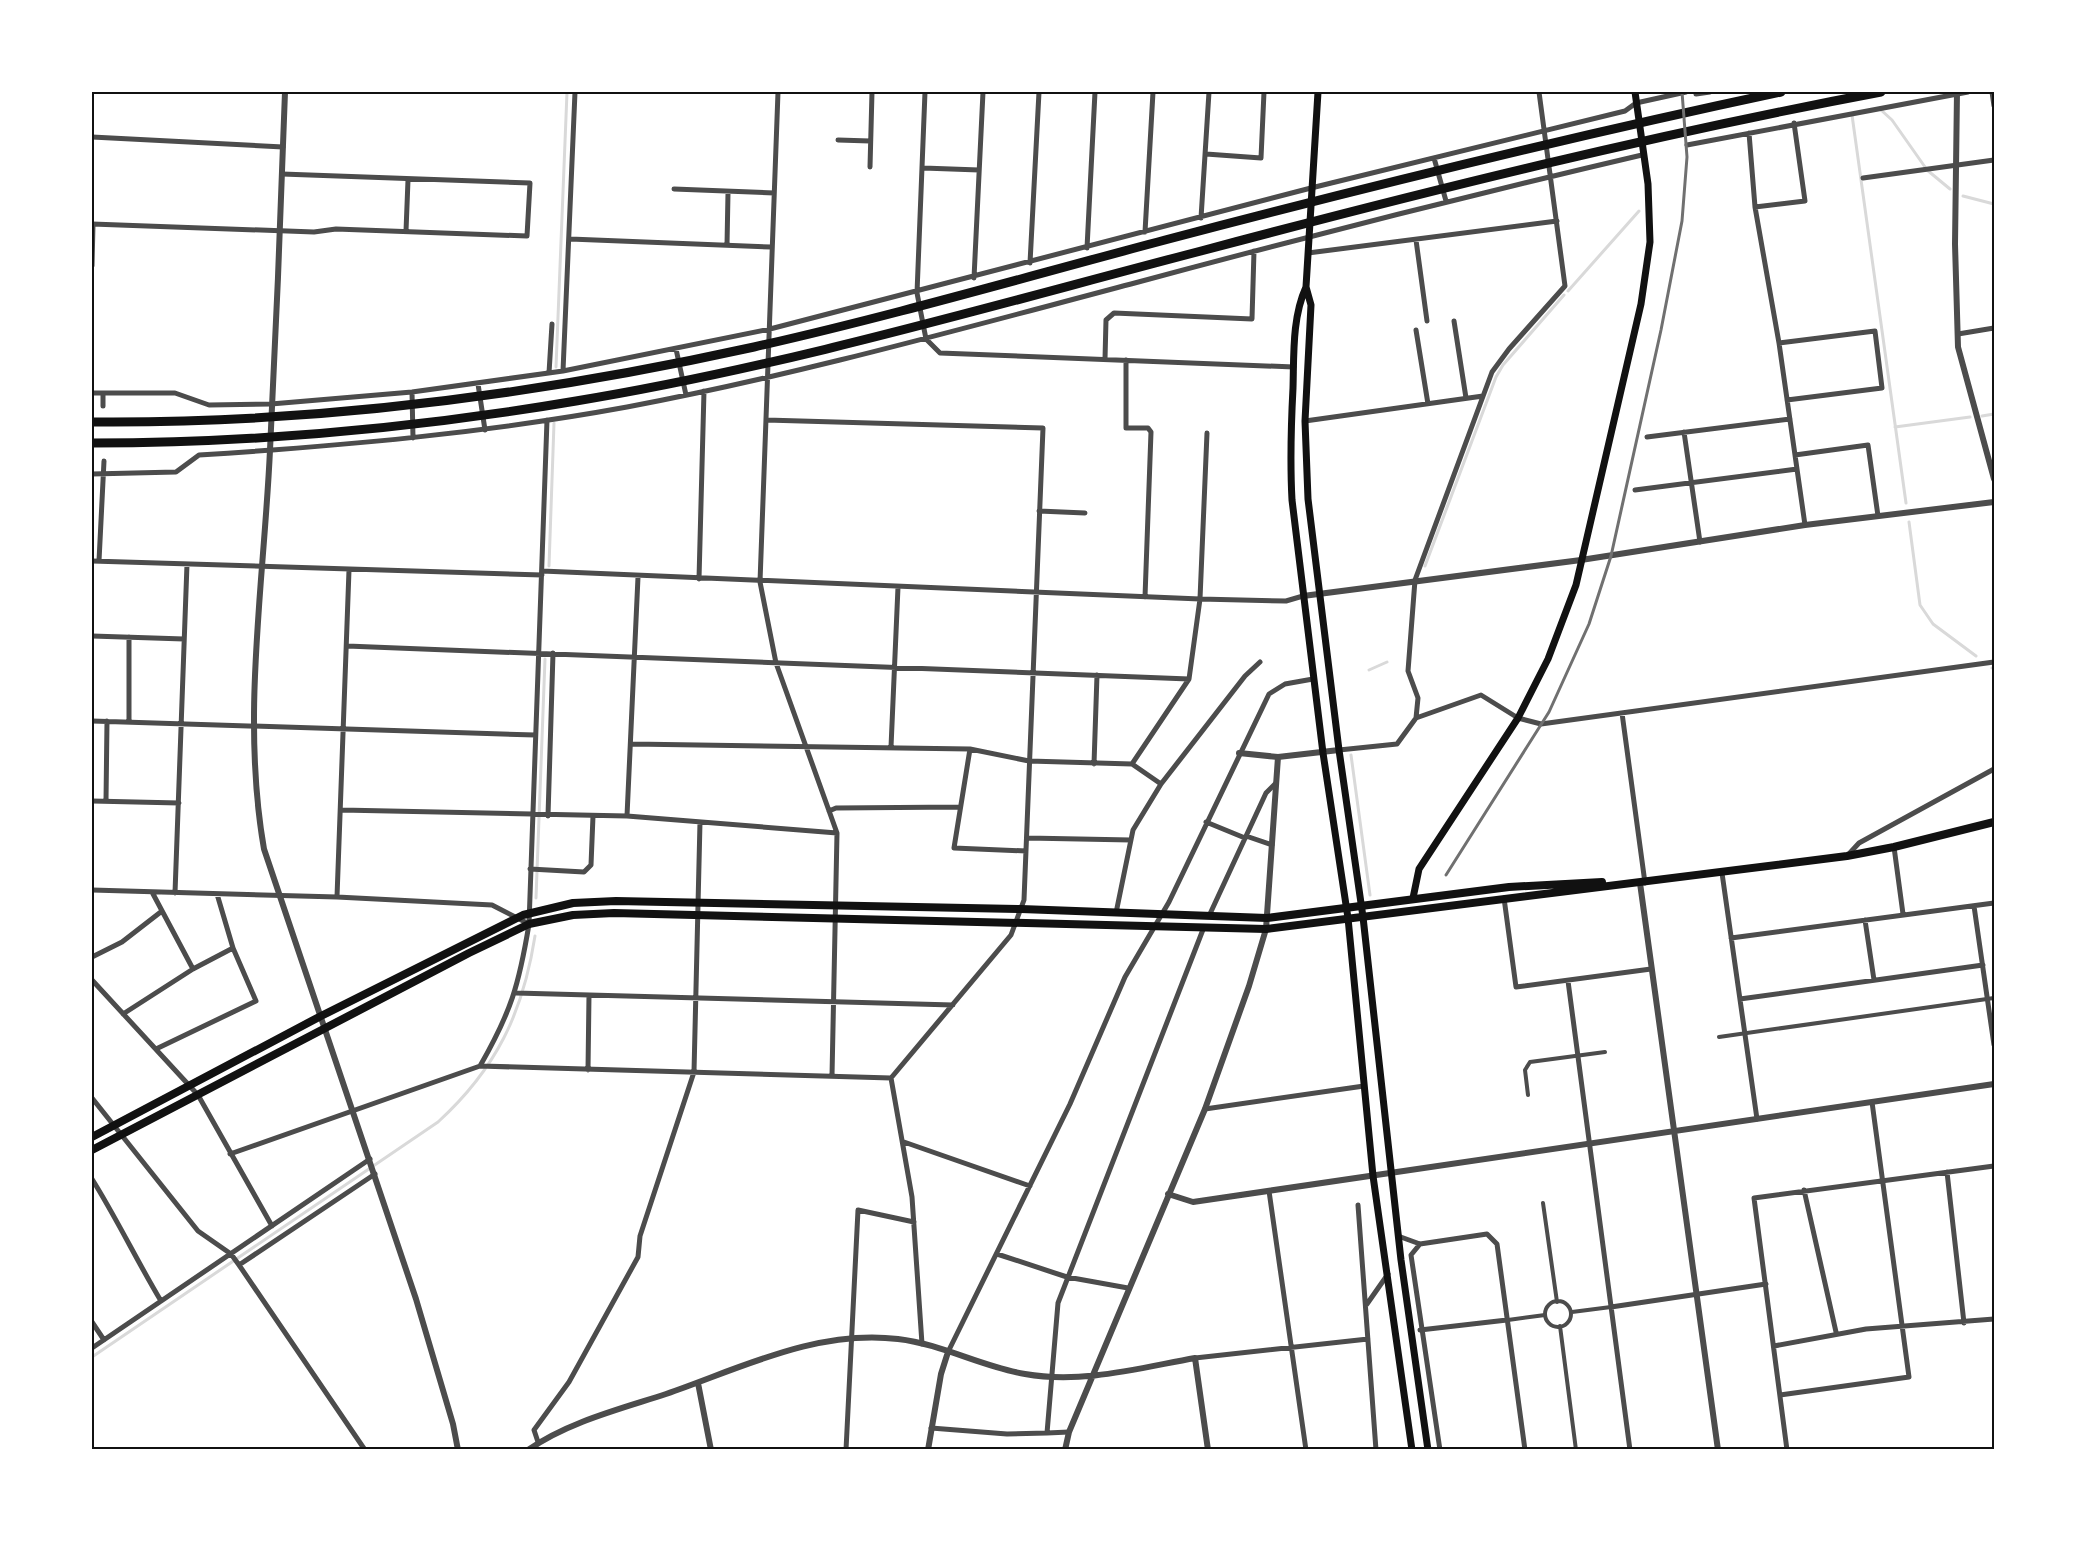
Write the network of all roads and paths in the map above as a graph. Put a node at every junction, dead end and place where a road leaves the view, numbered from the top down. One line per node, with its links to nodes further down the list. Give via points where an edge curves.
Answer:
1 (285, 92): 32 (street)
2 (575, 92): 58 (street)
3 (778, 92): 48 (street)
4 (872, 92): 30 (street)
5 (925, 92): 39 (street)
6 (983, 92): 40 (street)
7 (1038, 92): 65 (street)
8 (1095, 92): 62 (street)
9 (1153, 92): 56 (street)
10 (1209, 92): 33 (street)
11 (1264, 92): 33 (street, via 1261,158)
12 (1318, 92): 45 (main road)
13 (1539, 92): 26 (street)
14 (1635, 92): 23 (main road)
15 (1686, 92): 23 (street)
16 (1696, 92): 17 (street)
17 (1710, 92)
18 (1781, 92): 102 (highway, via 1419,174 837,327 681,362 402,407)
19 (1881, 92): 108 (highway, via 1585,152 842,345 580,401 318,433)
20 (1958, 92): 21 (street); 25 (street); 37 (street)
21 (1968, 92)
22 (1992, 92): 24 (street)
23 (1636, 103): 26 (street, via 1625,111); 34 (main road)
24 (1995, 106)
25 (1794, 123): 27 (street); 50 (street, via 1805,201)
26 (1544, 130): 35 (street); 42 (street)
27 (1749, 133): 31 (street); 50 (street)
28 (92, 137): 32 (street)
29 (838, 140): 30 (street)
30 (870, 141): 38 (street)
31 (1687, 145)
32 (283, 147): 41 (street)
33 (1206, 154): 51 (street)
34 (1642, 155): 42 (street); 124 (main road, via 1648,184 1650,242 1641,304)
35 (1434, 158): 45 (street); 49 (street)
36 (1995, 160): 37 (street)
37 (1957, 164): 43 (street); 76 (street)
38 (870, 167)
39 (923, 168): 40 (street); 69 (street)
40 (979, 170): 67 (street)
41 (282, 174): 44 (street); 54 (street)
42 (1550, 176): 49 (street); 52 (street)
43 (1863, 178)
44 (408, 180): 55 (street); 55 (street, via 530,183 527,236)
45 (1311, 188): 51 (street); 57 (main road)
46 (674, 189): 47 (street)
47 (728, 193): 48 (street); 60 (street)
48 (774, 193): 61 (street)
49 (1446, 201): 57 (street)
50 (1755, 207): 78 (street)
51 (1201, 218): 56 (street)
52 (1557, 220): 59 (street); 92 (street, via 1564,286 1492,372)
53 (92, 224): 54 (street); 66 (street)
54 (279, 230): 55 (street); 95 (street)
55 (406, 231)
56 (1145, 232): 62 (street)
57 (1309, 237): 63 (street); 64 (main road)
58 (570, 239): 60 (street); 83 (street)
59 (1416, 240): 64 (street); 70 (street)
60 (727, 245): 61 (street)
61 (771, 247): 74 (street)
62 (1087, 248): 65 (street)
63 (1254, 251): 77 (street); 80 (street, via 1252,319 1114,313 1106,320)
64 (1308, 253): 68 (main road)
65 (1030, 263): 67 (street)
66 (92, 266)
67 (974, 278): 69 (street)
68 (1306, 287): 82 (main road, via 1298,305); 101 (main road, via 1311,305)
69 (917, 293): 74 (street); 77 (street)
70 (1427, 321)
71 (1454, 321): 93 (street)
72 (552, 324): 84 (street)
73 (1995, 328): 76 (street)
74 (770, 329): 79 (street); 85 (street)
75 (1416, 330): 96 (street)
76 (1958, 334): 115 (street, via 1958,347)
77 (926, 339): 80 (street, via 940,353); 85 (street)
78 (1779, 343): 94 (street); 94 (street, via 1875,331 1882,388)
79 (676, 349): 83 (street); 91 (street)
80 (1105, 359): 81 (street)
81 (1126, 360): 82 (street); 139 (street, via 1126,428 1148,428 1151,432)
82 (1294, 367): 138 (main road, via 1290,462)
83 (563, 371): 84 (street)
84 (549, 373): 86 (street)
85 (768, 377): 87 (street); 100 (street)
86 (478, 384): 88 (street); 103 (street)
87 (704, 391): 91 (street); 132 (street)
88 (412, 392): 95 (street); 107 (street)
89 (92, 393): 90 (street)
90 (103, 393): 95 (street, via 175,393 209,405); 97 (street)
91 (686, 395): 99 (street)
92 (1483, 396): 93 (street); 133 (street)
93 (1466, 398): 96 (street)
94 (1787, 400): 98 (street)
95 (271, 404): 109 (street)
96 (1428, 404): 101 (street)
97 (103, 406)
98 (1790, 419): 104 (street); 110 (street)
99 (547, 420): 103 (street); 130 (street)
100 (766, 420): 119 (street, via 1043,428); 134 (street)
101 (1305, 421): 137 (main road)
102 (92, 423)
103 (485, 430): 107 (street)
104 (1684, 432): 106 (street); 116 (street)
105 (1207, 433): 140 (street)
106 (1647, 437)
107 (413, 438): 109 (street)
108 (92, 443)
109 (270, 450): 114 (street, via 199,455 176,472); 128 (street)
110 (1795, 455): 112 (street); 121 (street, via 1868,445)
111 (104, 461): 114 (street)
112 (1797, 470): 116 (street); 122 (street)
113 (92, 474): 114 (street)
114 (104, 474): 126 (street)
115 (1995, 479)
116 (1691, 483): 117 (street); 123 (street)
117 (1635, 490)
118 (1995, 501): 121 (street)
119 (1039, 511): 120 (street); 136 (street)
120 (1085, 513)
121 (1878, 516): 122 (street)
122 (1805, 525): 123 (street)
123 (1700, 542): 124 (street)
124 (1581, 560): 133 (street); 158 (main road, via 1576,585 1548,658)
125 (92, 561): 126 (street)
126 (99, 561): 127 (street)
127 (187, 564): 128 (street); 143 (street)
128 (261, 567): 129 (street); 163 (street)
129 (349, 570): 130 (street); 144 (street)
130 (542, 573): 131 (street); 145 (street)
131 (639, 577): 132 (street); 147 (street)
132 (699, 579): 134 (street)
133 (1415, 580): 137 (street); 157 (street, via 1408,671 1418,698)
134 (760, 582): 135 (street); 150 (street)
135 (898, 587): 136 (street); 151 (street)
136 (1035, 592): 139 (street); 152 (street)
137 (1318, 592): 138 (street); 170 (main road)
138 (1303, 596): 140 (street, via 1286,601); 154 (main road)
139 (1145, 597): 140 (street)
140 (1200, 599): 155 (street)
141 (92, 636): 142 (street)
142 (129, 637): 143 (street); 161 (street)
143 (184, 639): 162 (street)
144 (347, 646): 145 (street); 164 (street)
145 (538, 652): 146 (street); 165 (street)
146 (553, 653): 147 (street); 187 (street)
147 (636, 656): 150 (street); 166 (street)
148 (1260, 662): 179 (street)
149 (1995, 662): 156 (street)
150 (776, 663): 151 (street); 167 (street)
151 (894, 667): 152 (street); 168 (street)
152 (1032, 672): 153 (street); 174 (street)
153 (1097, 675): 155 (street); 175 (street)
154 (1314, 679): 171 (street, via 1285,684 1269,694); 172 (main road)
155 (1189, 680): 176 (street)
156 (1622, 713): 158 (street, via 1541,724); 203 (street)
157 (1416, 718): 158 (street, via 1481,695); 170 (street, via 1397,744)
158 (1518, 718): 211 (main road, via 1419,869)
159 (92, 721): 160 (street)
160 (107, 721): 161 (street); 181 (street)
161 (129, 722): 162 (street)
162 (181, 724): 163 (street); 182 (street)
163 (255, 728): 164 (street); 209 (street, via 258,819)
164 (345, 730): 165 (street); 184 (street)
165 (535, 735): 186 (street)
166 (632, 744): 167 (street); 189 (street)
167 (806, 745): 168 (street); 185 (street)
168 (891, 747): 169 (street)
169 (970, 749): 174 (street); 183 (street)
170 (1339, 750): 172 (street); 215 (main road)
171 (1239, 753): 173 (street); 191 (street)
172 (1323, 753): 173 (street); 217 (main road)
173 (1278, 756): 178 (street)
174 (1029, 761): 175 (street); 195 (street)
175 (1094, 764): 176 (street)
176 (1132, 764): 179 (street)
177 (1995, 769): 200 (street, via 1859,843)
178 (1276, 783): 194 (street, via 1266,793); 197 (street)
179 (1161, 784): 196 (street)
180 (92, 801): 181 (street)
181 (106, 801): 182 (street)
182 (179, 803): 207 (street)
183 (960, 807): 185 (street); 199 (street, via 954,848)
184 (341, 810): 186 (street); 210 (street)
185 (829, 811): 193 (street)
186 (533, 816): 187 (street); 201 (street)
187 (548, 816): 188 (street)
188 (593, 816): 189 (street); 201 (street, via 591,865 584,872)
189 (627, 816): 190 (street)
190 (700, 822): 193 (street); 213 (street)
191 (1206, 822): 194 (street); 224 (street)
192 (1995, 822): 198 (highway)
193 (837, 833): 216 (street)
194 (1246, 837): 197 (street); 226 (street)
195 (1027, 838): 196 (street); 199 (street)
196 (1131, 840): 222 (street)
197 (1272, 845): 230 (street)
198 (1894, 847): 200 (highway); 225 (street)
199 (1026, 851): 219 (street)
200 (1847, 856): 202 (highway)
201 (530, 870): 221 (street)
202 (1722, 873): 203 (highway); 238 (street)
203 (1642, 883): 204 (highway); 243 (street)
204 (1628, 885): 211 (highway, via 1606,882 1509,887); 212 (highway)
205 (92, 890): 206 (street)
206 (152, 892): 207 (street); 220 (street)
207 (176, 893): 208 (street)
208 (217, 894): 209 (street); 239 (street)
209 (280, 897): 210 (street); 255 (street)
210 (337, 897): 228 (street, via 492,905)
211 (1413, 898): 215 (highway)
212 (1504, 898): 227 (highway); 245 (street, via 1516,987)
213 (698, 903): 216 (highway); 221 (highway, via 573,903); 223 (street)
214 (1995, 903): 218 (street)
215 (1361, 904): 217 (highway); 227 (main road)
216 (837, 906): 219 (highway); 229 (street)
217 (1346, 906): 230 (highway); 231 (main road)
218 (1974, 906): 225 (street); 241 (street)
219 (1021, 909): 222 (highway); 233 (street)
220 (162, 911): 240 (street, via 122,942); 242 (street)
221 (530, 913): 228 (highway); 234 (street)
222 (1116, 913): 224 (highway)
223 (698, 914): 229 (highway); 234 (highway, via 573,915); 249 (street)
224 (1161, 914): 226 (highway); 235 (street)
225 (1903, 914): 232 (street)
226 (1209, 916): 230 (highway)
227 (1363, 917): 231 (highway); 289 (main road)
228 (517, 918): 234 (street); 255 (highway)
229 (837, 918): 233 (highway); 252 (street)
230 (1267, 918): 237 (street)
231 (1348, 918): 237 (highway); 270 (main road)
232 (1865, 920): 238 (street); 244 (street)
233 (1017, 922): 235 (highway); 253 (street, via 1011,935)
234 (529, 924): 247 (street); 256 (highway)
235 (1155, 925): 236 (highway); 293 (street, via 1125,977)
236 (1204, 926): 237 (highway); 309 (street)
237 (1266, 929): 276 (street)
238 (1731, 938): 251 (street)
239 (233, 948): 242 (street); 260 (street, via 256,1001)
240 (92, 957)
241 (1983, 965): 244 (street); 250 (street)
242 (193, 969): 254 (street)
243 (1651, 969): 245 (street); 279 (street)
244 (1874, 980): 251 (street)
245 (1568, 981): 262 (street)
246 (93, 984): 254 (street)
247 (516, 993): 248 (street); 263 (street)
248 (589, 995): 249 (street); 264 (street)
249 (696, 998): 252 (street); 265 (street)
250 (1991, 998): 257 (street); 259 (street)
251 (1740, 999): 257 (street)
252 (834, 1000): 253 (street); 266 (street)
253 (953, 1005): 267 (street)
254 (123, 1014): 260 (street)
255 (321, 1016): 256 (street); 269 (highway)
256 (325, 1028): 271 (highway); 275 (street)
257 (1745, 1033): 258 (street); 277 (street)
258 (1719, 1037)
259 (1995, 1045)
260 (156, 1049): 269 (street)
261 (1605, 1052): 262 (street)
262 (1578, 1056): 272 (street, via 1530,1062 1525,1070); 283 (street)
263 (480, 1066): 264 (street); 275 (street)
264 (588, 1070): 265 (street)
265 (694, 1072): 266 (street); 343 (street, via 640,1236 638,1257 569,1382 534,1430)
266 (831, 1076): 267 (street)
267 (891, 1078): 282 (street)
268 (1995, 1084): 274 (street)
269 (189, 1086): 271 (street); 278 (highway)
270 (1364, 1086): 276 (street); 290 (main road)
271 (198, 1095): 280 (highway); 285 (street)
272 (1528, 1095)
273 (92, 1098): 278 (street)
274 (1872, 1102): 277 (street); 292 (street)
275 (352, 1109): 285 (street); 287 (street)
276 (1205, 1109): 296 (street)
277 (1757, 1119): 279 (street)
278 (114, 1125): 280 (street); 281 (highway)
279 (1672, 1131): 283 (street); 312 (street)
280 (122, 1135): 284 (highway); 303 (street, via 198,1231)
281 (92, 1137)
282 (904, 1142): 293 (street); 299 (street)
283 (1590, 1144): 289 (street); 316 (street)
284 (92, 1150)
285 (230, 1154): 300 (street)
286 (1995, 1166): 288 (street)
287 (372, 1167): 300 (street); 306 (street); 345 (street, via 416,1299)
288 (1947, 1172): 292 (street); 322 (street)
289 (1393, 1174): 290 (street); 301 (main road)
290 (1373, 1176): 295 (street); 308 (main road)
291 (92, 1179): 313 (street)
292 (1882, 1180): 294 (street); 324 (street)
293 (1030, 1186): 304 (street)
294 (1804, 1190): 310 (street, via 1754,1198); 326 (street)
295 (1269, 1191): 296 (street, via 1193,1202); 332 (street)
296 (1168, 1194): 311 (street)
297 (1543, 1203): 314 (street)
298 (1358, 1205): 315 (street)
299 (914, 1222): 327 (street, via 858,1210); 330 (street)
300 (272, 1226): 303 (street)
301 (1398, 1236): 302 (street); 305 (main road)
302 (1420, 1244): 307 (street, via 1411,1256); 320 (street, via 1487,1234 1497,1244)
303 (231, 1254): 306 (street); 313 (street)
304 (997, 1254): 309 (street); 334 (street)
305 (1401, 1260): 307 (street); 355 (main road)
306 (240, 1265): 344 (street)
307 (1413, 1272): 325 (street)
308 (1388, 1274): 315 (street); 354 (main road)
309 (1067, 1277): 311 (street); 337 (street, via 1058,1303)
310 (1766, 1284): 312 (street); 331 (street)
311 (1128, 1288): 336 (street)
312 (1698, 1292): 316 (street); 360 (street)
313 (161, 1301): 329 (street)
314 (1557, 1302): 317 (street, via 1571,1306); 318 (street, via 1544,1309)
315 (1367, 1304): 328 (street)
316 (1611, 1306): 317 (street); 359 (street)
317 (1572, 1312): 323 (street, via 1573,1319)
318 (1545, 1315): 320 (street); 323 (street, via 1552,1327)
319 (1995, 1319): 322 (street)
320 (1507, 1320): 325 (street); 357 (street)
321 (92, 1322): 329 (street)
322 (1964, 1323): 324 (street)
323 (1560, 1326): 358 (street)
324 (1902, 1327): 326 (street); 339 (street, via 1909,1377)
325 (1420, 1330): 356 (street)
326 (1836, 1332): 331 (street)
327 (850, 1337): 330 (street); 338 (street, via 801,1347); 348 (street)
328 (1368, 1339): 332 (street); 353 (street)
329 (104, 1340): 333 (street)
330 (922, 1344): 334 (street)
331 (1774, 1346): 339 (street)
332 (1292, 1347): 335 (street); 352 (street)
333 (92, 1348)
334 (948, 1352): 337 (street, via 1023,1374); 340 (street)
335 (1195, 1358): 336 (street); 351 (street)
336 (1091, 1377): 337 (street); 341 (street)
337 (1052, 1378): 342 (street)
338 (698, 1383): 343 (street, via 584,1421); 347 (street)
339 (1779, 1395): 361 (street)
340 (932, 1428): 342 (street); 349 (street)
341 (1070, 1432): 342 (street); 350 (street)
342 (1047, 1433)
343 (538, 1442): 346 (street)
344 (365, 1449)
345 (458, 1449)
346 (528, 1449)
347 (711, 1449)
348 (846, 1449)
349 (928, 1449)
350 (1065, 1449)
351 (1208, 1449)
352 (1306, 1449)
353 (1376, 1449)
354 (1412, 1449)
355 (1428, 1449)
356 (1440, 1449)
357 (1525, 1449)
358 (1576, 1449)
359 (1630, 1449)
360 (1718, 1449)
361 (1787, 1449)

